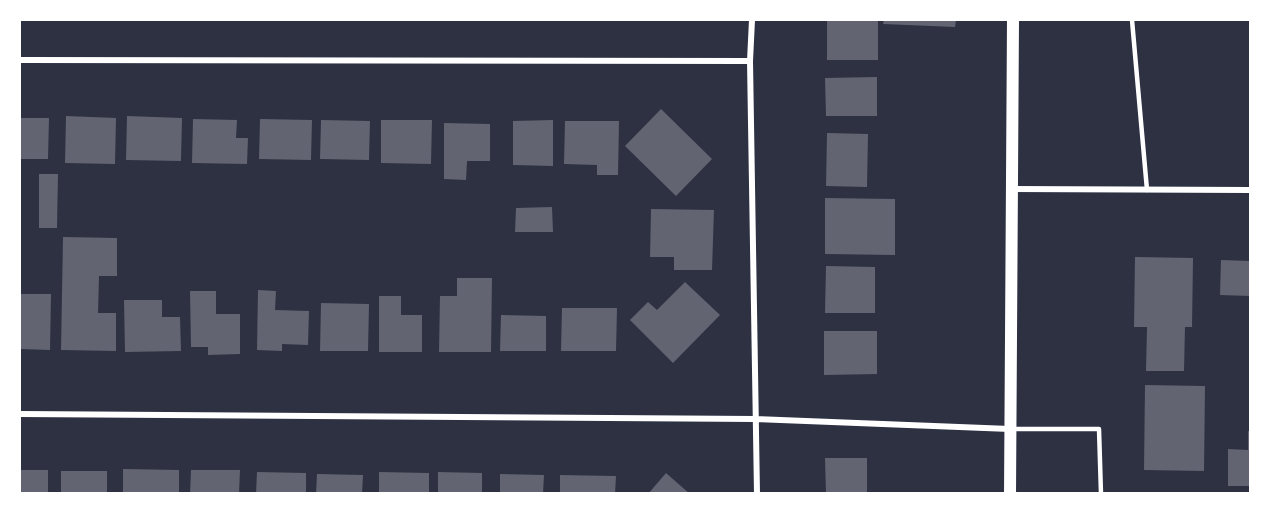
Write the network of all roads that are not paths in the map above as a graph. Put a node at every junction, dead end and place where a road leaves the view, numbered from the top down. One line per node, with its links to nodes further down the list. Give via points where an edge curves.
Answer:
1 (752, 20): 5 (street)
2 (1013, 20): 6 (main road)
3 (1132, 20): 7 (lane)
4 (20, 60): 5 (street)
5 (750, 61): 10 (street)
6 (1012, 189): 7 (street); 11 (main road)
7 (1147, 190): 8 (street)
8 (1251, 190)
9 (20, 414): 10 (street)
10 (755, 419): 11 (street); 12 (street)
11 (1011, 429): 13 (main road); 14 (lane, via 1100,429)
12 (757, 494)
13 (1010, 494)
14 (1101, 494)

